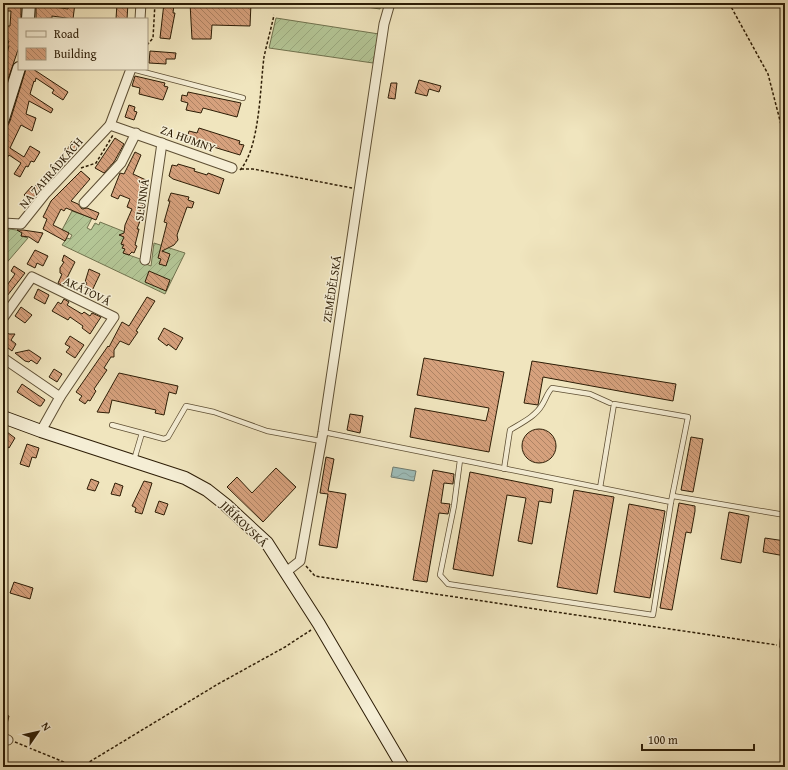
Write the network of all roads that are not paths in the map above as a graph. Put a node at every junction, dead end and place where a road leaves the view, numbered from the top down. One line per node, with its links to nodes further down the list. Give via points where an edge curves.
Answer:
1 (29, 3): 4 (street)
2 (141, 3): 5 (street)
3 (390, 3): 26 (street, ZEMĚDĚLSKÁ, via 384,24)
4 (28, 18)
5 (140, 18)
6 (18, 70): 10 (street)
7 (132, 70): 11 (street, NA ZAHRÁDKÁCH)
8 (136, 70): 9 (lane)
9 (243, 98)
10 (3, 120)
11 (112, 125): 12 (street); 16 (street, NA ZAHRÁDKÁCH, via 45,194 23,222 15,225)
12 (136, 133): 13 (street, ZA HUMNY); 15 (street, via 121,163)
13 (162, 143): 14 (street, ZA HUMNY); 17 (street, SLUNNÁ)
14 (232, 168)
15 (84, 203)
16 (3, 223)
17 (145, 260)
18 (3, 318): 20 (street, AKÁTOVÁ, via 32,277 114,317)
19 (3, 358): 20 (street)
20 (60, 397): 24 (street, AKÁTOVÁ)
21 (610, 403): 29 (lane, via 590,394 552,388 530,418 510,430)
22 (3, 417): 24 (street, JIŘÍKOVSKÁ)
23 (112, 425): 25 (lane)
24 (41, 431): 27 (street, JIŘÍKOVSKÁ)
25 (142, 432): 26 (lane, via 164,439 168,437 186,406 214,412 267,431); 27 (lane)
26 (322, 437): 28 (lane); 34 (street, ZEMĚDĚLSKÁ, via 300,561)
27 (134, 460): 34 (street, JIŘÍKOVSKÁ, via 184,478 207,490 267,543)
28 (460, 460): 29 (lane); 32 (lane, via 454,506 440,574 448,584 653,615)
29 (504, 469): 30 (lane)
30 (600, 488): 31 (lane, via 614,404 688,417); 32 (lane)
31 (673, 496): 32 (lane); 33 (lane)
32 (671, 502)
33 (785, 515)
34 (286, 572): 37 (street, JIŘÍKOVSKÁ)
35 (785, 620): 36 (lane)
36 (782, 646)
37 (403, 767)

